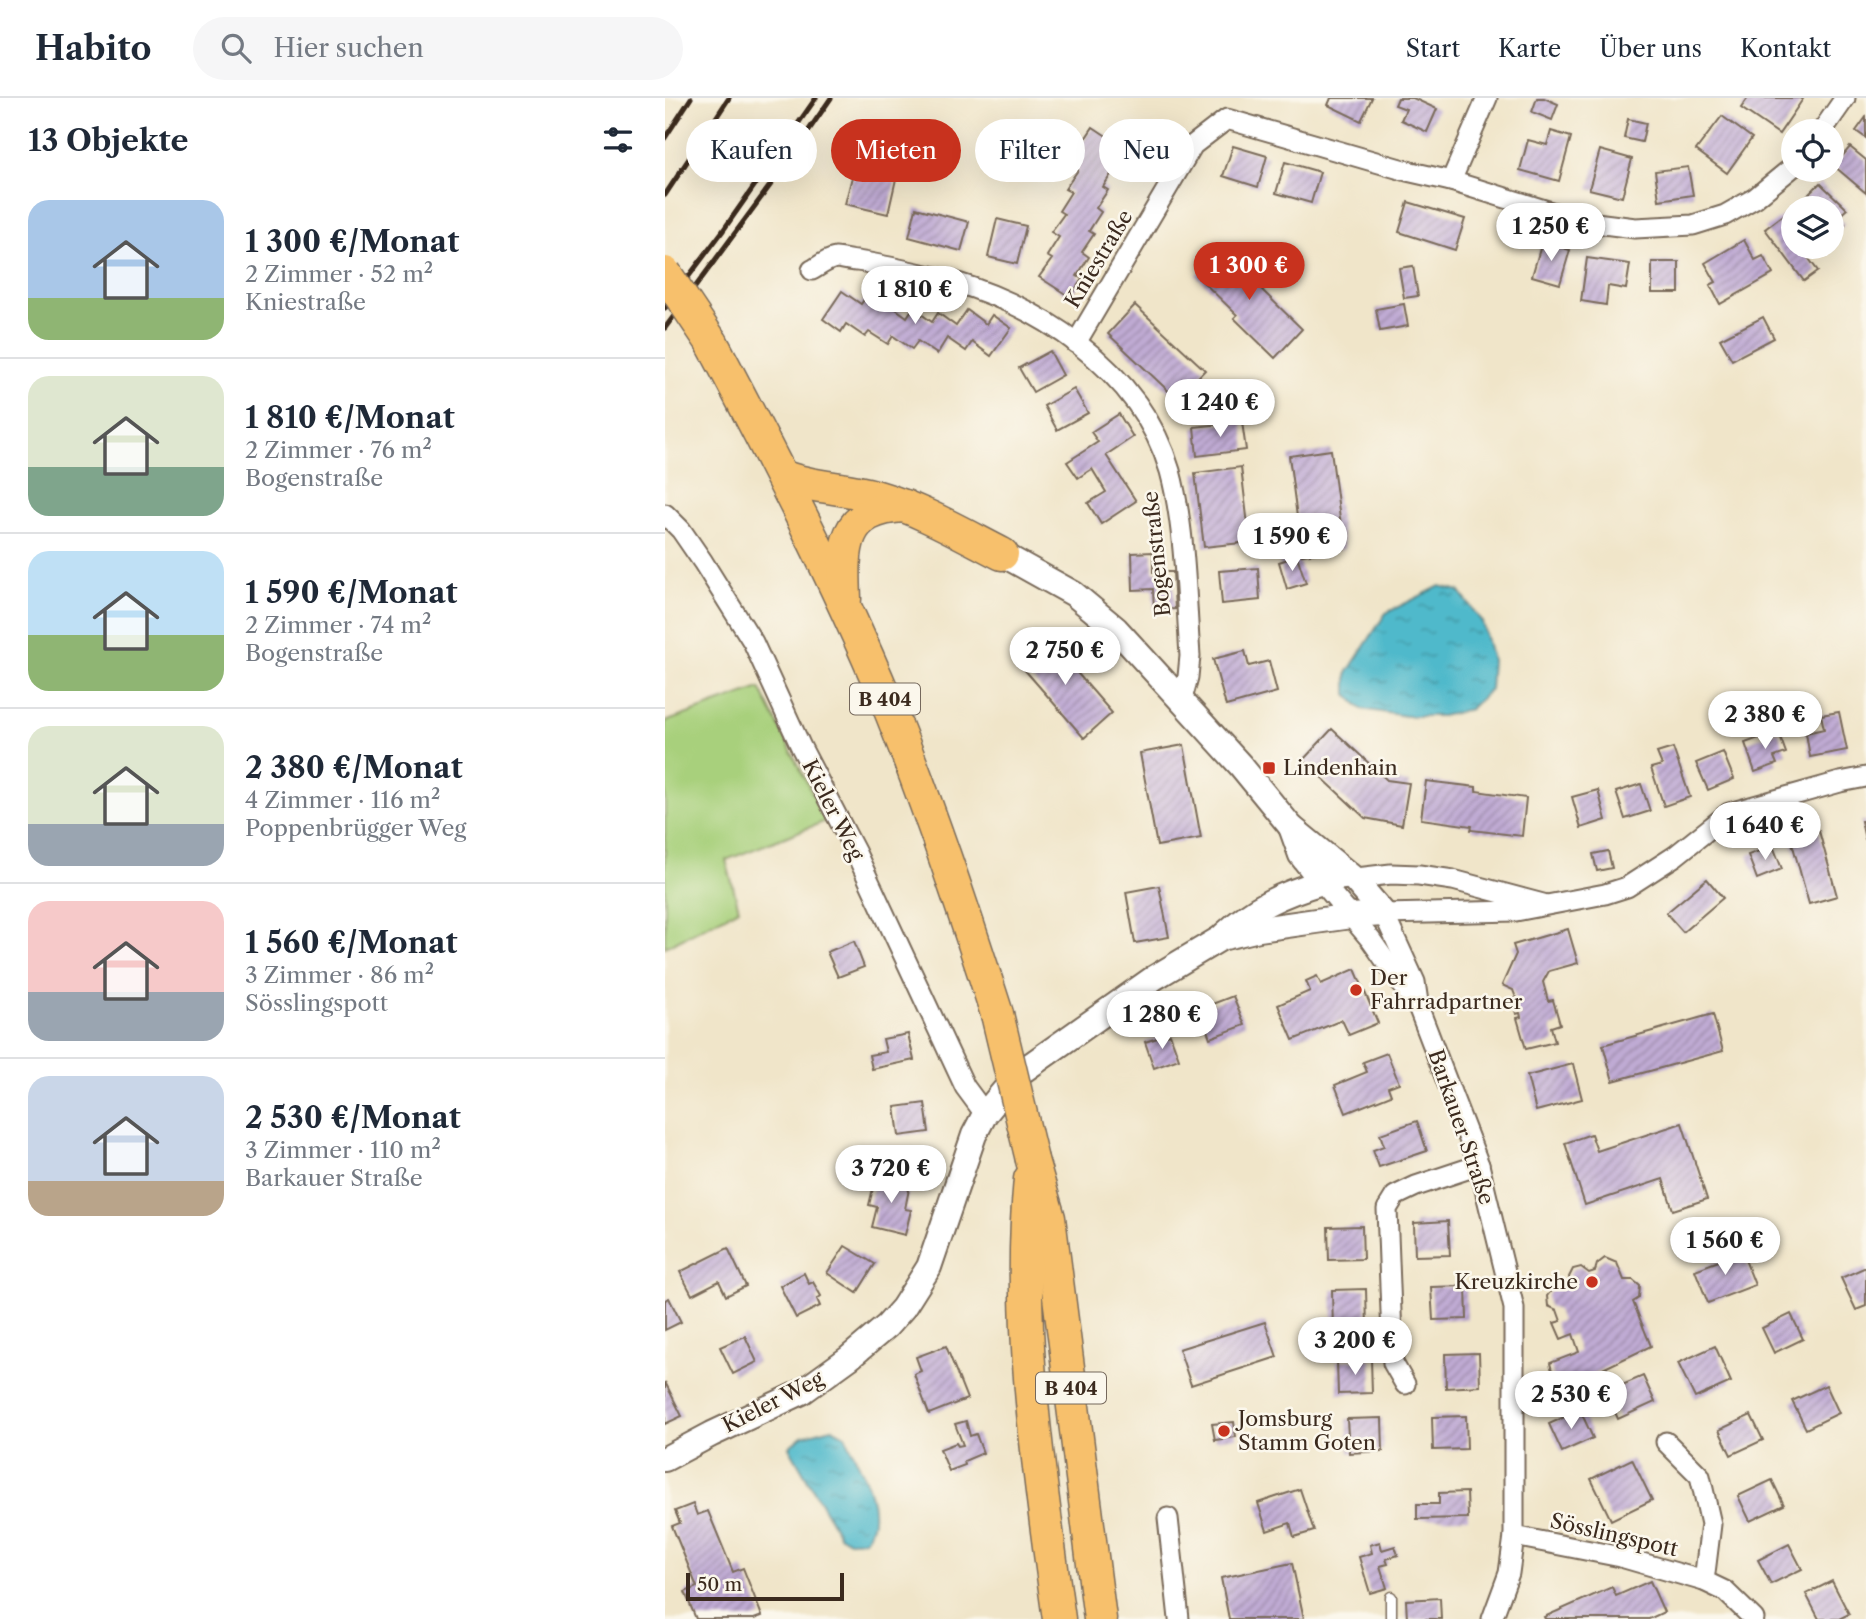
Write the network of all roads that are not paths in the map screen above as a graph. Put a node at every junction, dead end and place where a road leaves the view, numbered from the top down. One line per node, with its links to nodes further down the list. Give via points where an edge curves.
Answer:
1 (1487, 98): 5 (street)
2 (1846, 98): 3 (street)
3 (1831, 119)
4 (1781, 177): 5 (street, via 1725,215 1693,225 1635,228 1580,221)
5 (1451, 181): 8 (street, Kniestraße, via 1227,119 1193,145)
6 (812, 270): 8 (street, Bogenstraße, via 834,258 967,284 1023,309)
7 (665, 272): 9 (main road, B 404, bridge, via 712,343)
8 (1076, 343): 14 (street, Bogenstraße, via 1113,375 1143,410 1169,470 1177,506 1190,656)
9 (782, 475): 10 (main road, via 801,484 862,493); 13 (main road, B 404)
10 (905, 506): 12 (main road); 13 (main road, via 869,514 849,534)
11 (665, 514): 24 (street, Kieler Weg, via 703,562 753,642 965,1087)
12 (1002, 554): 14 (street, Barkauer Straße, via 1093,608)
13 (846, 609): 25 (main road, B 404, bridge, via 921,790 960,899 997,1014)
14 (1182, 699): 16 (street, Barkauer Straße)
15 (1866, 777): 19 (street, via 1730,813 1627,887)
16 (1291, 827): 17 (street, Barkauer Straße); 18 (street, Barkauer Straße, via 1301,855)
17 (1353, 878): 18 (street); 19 (street, via 1419,875); 20 (street, Barkauer Straße)
18 (1322, 882): 21 (street, Barkauer Straße); 22 (street, Kieler Weg, via 1273,899)
19 (1548, 905): 20 (street, via 1516,911)
20 (1384, 914): 21 (street, Kieler Weg); 23 (street, Barkauer Straße, via 1415,982)
21 (1351, 916): 22 (street, Kieler Weg); 23 (street, Barkauer Straße)
22 (1221, 938): 24 (street, Kieler Weg, via 1154,978 1018,1074)
23 (1419, 1009): 26 (street, Barkauer Straße)
24 (985, 1114): 29 (street, Kieler Weg, via 965,1157 929,1267 887,1326 802,1392)
25 (1032, 1160): 34 (main road, B 404, via 1025,1279 1028,1346); 35 (main road, B 404, via 1049,1218)
26 (1479, 1165): 27 (street, via 1395,1196 1387,1209 1393,1363); 31 (street, Barkauer Straße, via 1514,1308)
27 (1405, 1384)
28 (1666, 1442): 32 (street, Sösslingspott, via 1700,1476 1711,1524)
29 (665, 1459)
30 (1168, 1518): 36 (street)
31 (1514, 1536): 32 (street, Sösslingspott, via 1621,1557); 38 (street, Barkauer Straße, via 1509,1573)
32 (1704, 1581): 39 (street, Sösslingspott, via 1725,1591)
33 (1391, 1597): 37 (lane)
34 (1059, 1619)
35 (1100, 1619)
36 (1179, 1619)
37 (1391, 1619)
38 (1492, 1619)
39 (1754, 1619)

